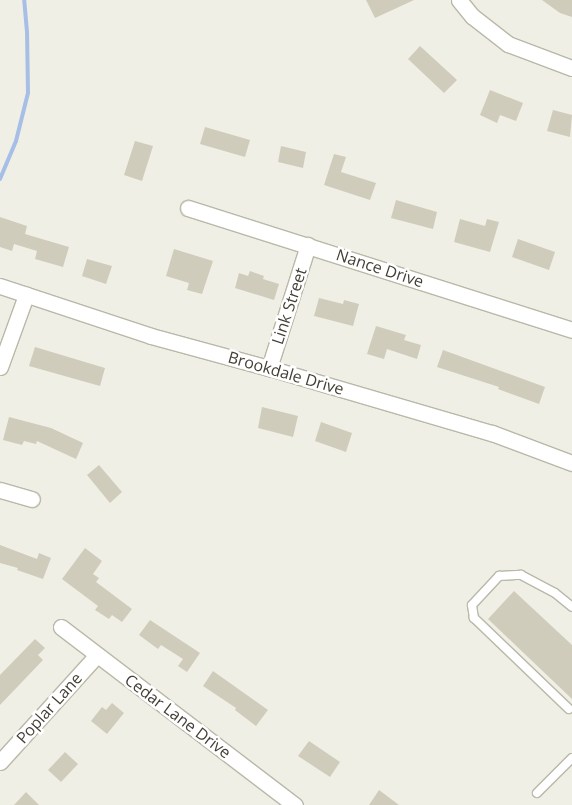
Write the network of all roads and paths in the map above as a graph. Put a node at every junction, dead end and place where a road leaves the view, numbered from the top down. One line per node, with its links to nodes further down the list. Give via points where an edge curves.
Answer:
1 (459, 0): 2 (street, via 472,16 508,44)
2 (572, 68)
3 (188, 208): 4 (street, Nance Drive)
4 (308, 245): 7 (street, Nance Drive); 9 (street, Link Street)
5 (0, 286): 6 (street, Brookdale Drive)
6 (26, 295): 8 (street); 9 (street, Brookdale Drive, via 151,336)
7 (572, 330)
8 (0, 367)
9 (269, 368): 10 (street, Brookdale Drive, via 492,433)
10 (572, 463)
11 (0, 490): 12 (street)
12 (32, 499)
13 (572, 607): 16 (lane, via 555,593 521,576 498,576 472,605 474,618)
14 (61, 627): 15 (street, Cedar Lane Drive)
15 (97, 655): 18 (street, Poplar Lane); 20 (street, Cedar Lane Drive)
16 (569, 709)
17 (572, 758): 19 (lane)
18 (0, 762)
19 (538, 793)
20 (295, 805)

